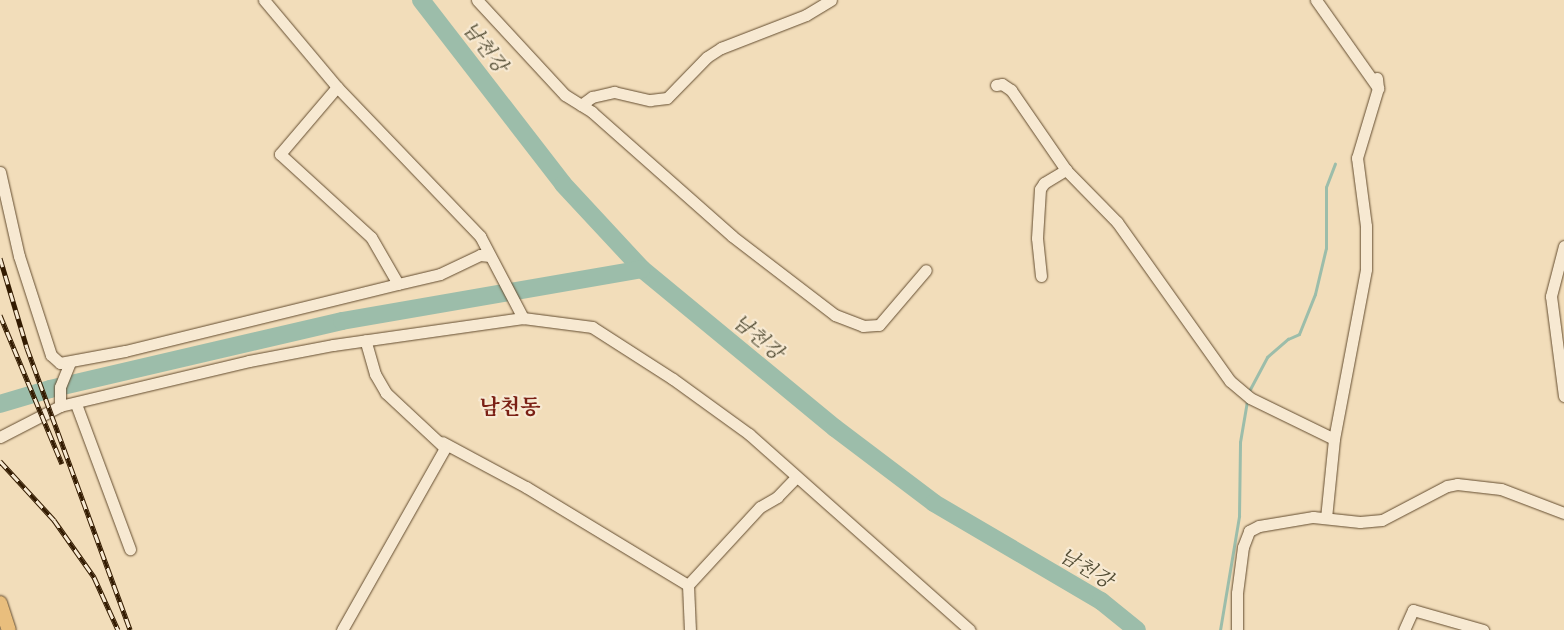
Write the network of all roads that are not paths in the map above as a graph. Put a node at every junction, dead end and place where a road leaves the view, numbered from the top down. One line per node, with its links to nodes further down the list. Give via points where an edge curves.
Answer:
1 (264, 0): 6 (street)
2 (478, 0): 7 (street, via 544,74)
3 (831, 0): 7 (street, via 806,15 721,48 707,57 667,98 650,100 614,92 592,97)
4 (1316, 0): 22 (street, via 1378,83 1357,158 1366,226 1366,269)
5 (996, 85): 8 (street, via 1002,84 1016,96)
6 (337, 87): 11 (street, via 458,211 480,236); 14 (street, via 280,154 371,237)
7 (581, 106): 12 (street, via 732,236 836,315 863,326 879,325)
8 (1066, 170): 13 (street, via 1040,189 1037,238); 22 (street, via 1135,245 1230,381 1250,398)
9 (0, 172): 17 (street, via 19,256 51,354 60,363)
10 (1564, 246): 18 (street, via 1551,296)
11 (490, 256): 14 (street, via 480,255 440,274); 15 (street)
12 (926, 270)
13 (1041, 276)
14 (398, 284): 17 (street)
15 (522, 318): 16 (street); 24 (street, via 592,327 674,379 749,434)
16 (365, 340): 19 (street, via 250,360); 23 (street, via 375,374 386,393)
17 (70, 362): 20 (street, via 60,387)
18 (1564, 396)
19 (76, 404): 20 (street); 27 (street)
20 (60, 406): 21 (street)
21 (0, 437)
22 (1334, 439): 26 (street)
23 (442, 442): 28 (street, via 550,500); 31 (street, via 445,448 430,477)
24 (796, 478): 28 (street, via 777,497 760,507); 33 (street)
25 (1564, 513): 26 (street, via 1501,489 1457,484 1382,520 1360,522)
26 (1326, 518): 34 (street, via 1286,519 1249,531 1239,569)
27 (130, 549)
28 (688, 585): 32 (street)
29 (0, 604): 30 (main road)
30 (10, 630)
31 (342, 630)
32 (690, 630)
33 (970, 630)
34 (1236, 630)
35 (1404, 630): 36 (street, via 1413,610)
36 (1482, 630)

